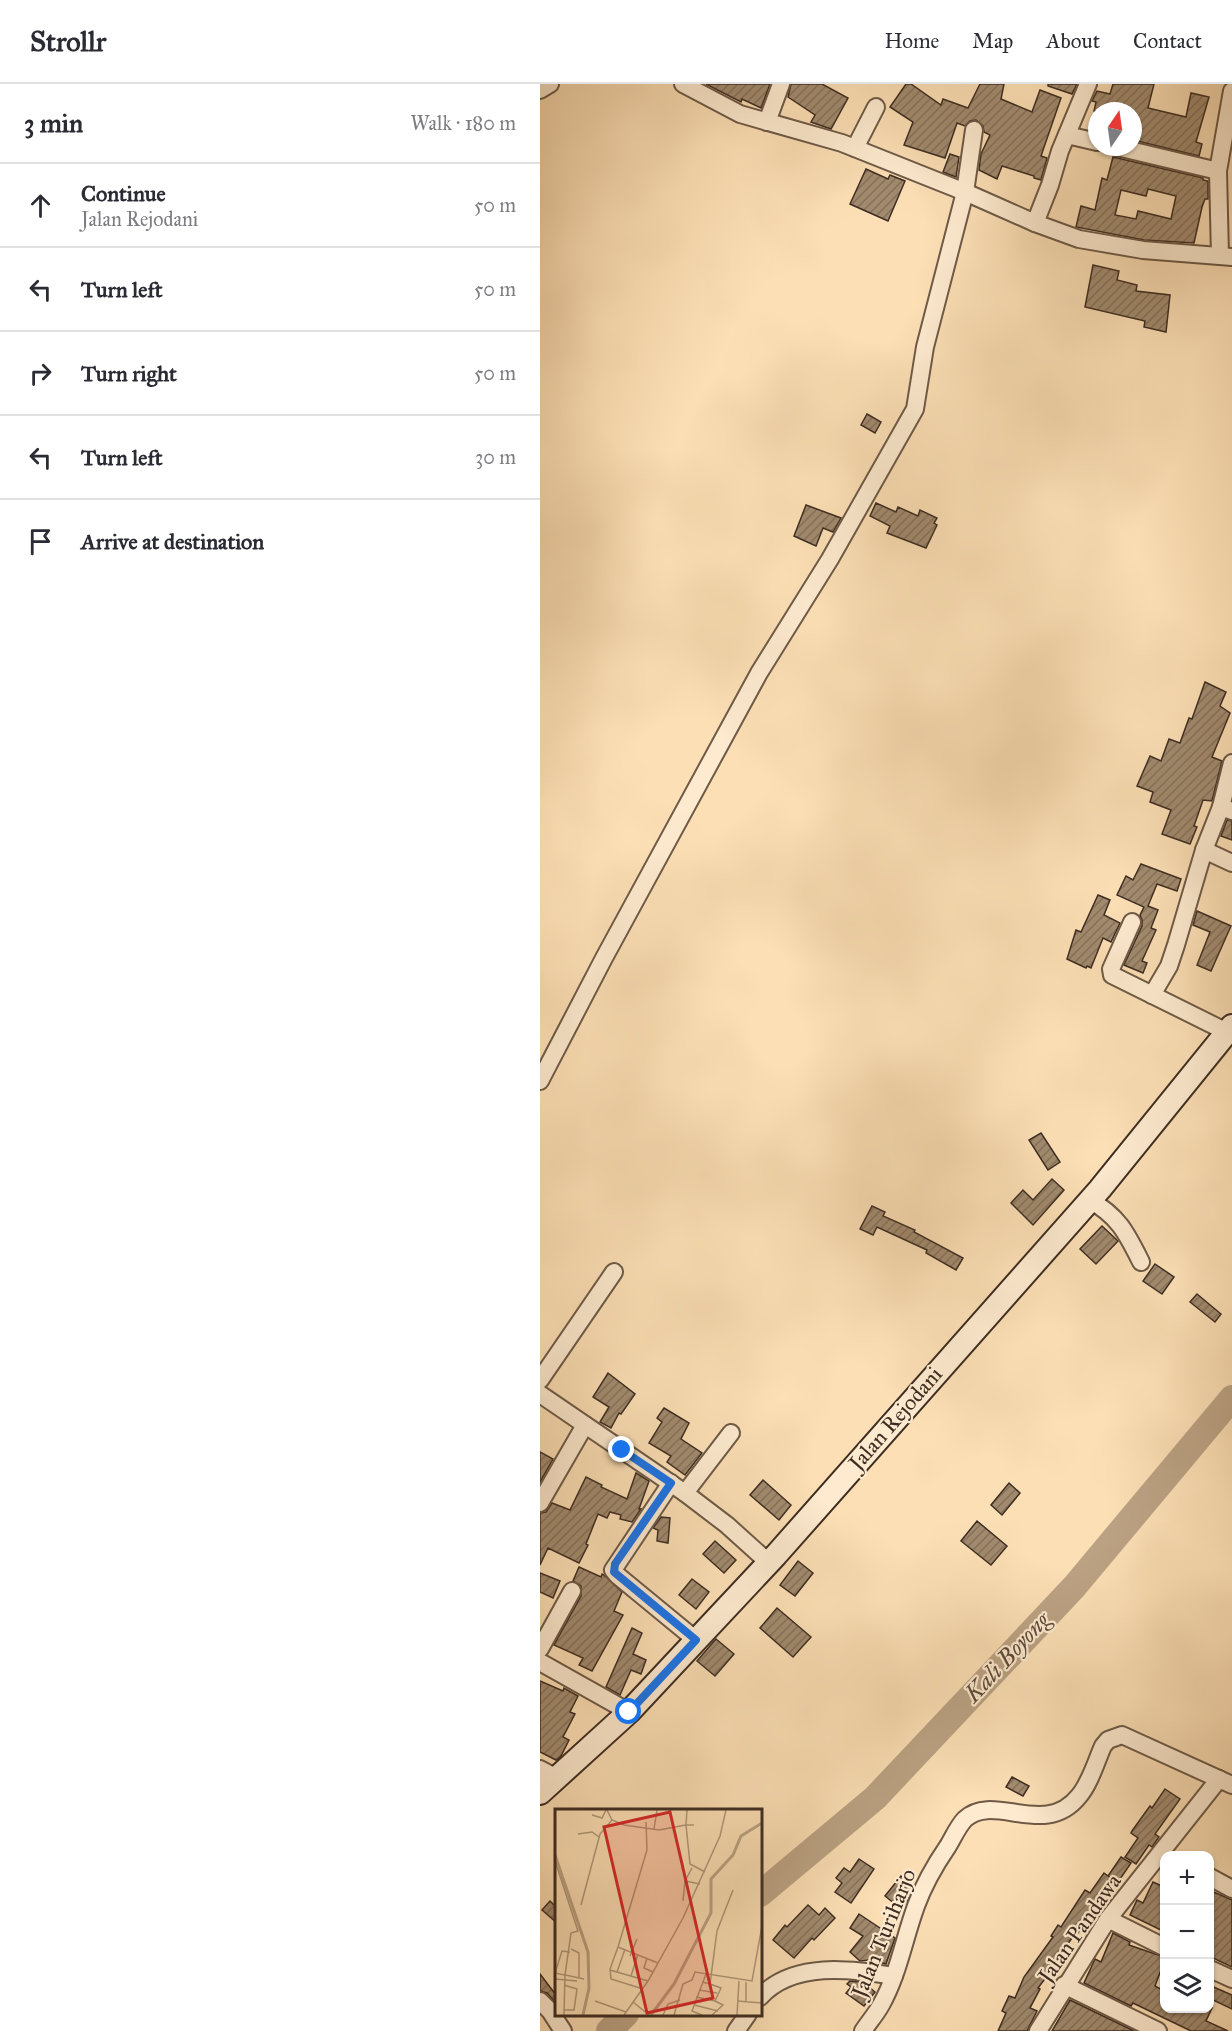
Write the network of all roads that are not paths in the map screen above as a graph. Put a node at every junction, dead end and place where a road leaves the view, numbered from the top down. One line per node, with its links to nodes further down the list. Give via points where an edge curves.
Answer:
1 (550, 84): 5 (street)
2 (684, 84): 8 (street, via 740,114)
3 (781, 84): 8 (street)
4 (1088, 84): 10 (street)
5 (540, 90)
6 (1232, 91): 14 (street)
7 (876, 107): 12 (street)
8 (767, 122): 12 (street)
9 (974, 130): 15 (street)
10 (1066, 135): 11 (street); 16 (street)
11 (1088, 140)
12 (855, 148): 15 (street)
13 (1142, 153): 14 (street)
14 (1218, 171): 17 (street)
15 (965, 192): 16 (street); 25 (street, via 925,347 915,409 830,559 759,673)
16 (1035, 224): 17 (street, via 1079,239 1143,250)
17 (1226, 257)
18 (1232, 763): 19 (street)
19 (1226, 809): 20 (street)
20 (1204, 850): 21 (street); 23 (street, via 1176,945)
21 (1232, 863)
22 (1132, 922): 23 (street, via 1111,972)
23 (1152, 995): 24 (street)
24 (1229, 1029): 26 (main road, Jalan Rejodani)
25 (540, 1081)
26 (1094, 1194): 27 (street, via 1119,1222); 36 (main road, Jalan Rejodani)
27 (1141, 1262)
28 (614, 1272): 29 (street)
29 (540, 1380)
30 (540, 1394): 31 (street)
31 (585, 1425): 33 (street); 35 (street)
32 (730, 1433): 34 (street)
33 (671, 1483): 34 (street); 38 (street, via 613,1570)
34 (685, 1493): 36 (street)
35 (540, 1503)
36 (768, 1562): 38 (main road, Jalan Rejodani)
37 (572, 1591): 39 (street)
38 (696, 1640): 41 (main road, Jalan Rejodani)
39 (540, 1649)
40 (540, 1662): 41 (street)
41 (629, 1712): 42 (main road, Jalan Rejodani)
42 (549, 1773): 44 (main road, Jalan Rejodani)
43 (1225, 1782): 45 (street, Jalan Pandawa); 52 (street, Jalan Turiharjo, via 1122,1735 1103,1746 1080,1795 1065,1809 1021,1815 981,1809 965,1819 932,1869 921,1891)
44 (540, 1793)
45 (1167, 1851)
46 (1160, 1859): 49 (street, Jalan Pandawa)
47 (1214, 1879): 48 (street)
48 (1232, 1888)
49 (1108, 1919): 50 (street); 54 (street, Jalan Pandawa)
50 (1160, 1945)
51 (1214, 1971): 53 (street)
52 (894, 1976): 55 (street, via 848,1969 812,1973 785,1979); 60 (street, Jalan Turiharjo)
53 (1232, 1979)
54 (1065, 1985): 61 (street, Jalan Pandawa); 62 (street)
55 (762, 1995)
56 (540, 2001): 58 (street)
57 (747, 2016): 59 (street)
58 (563, 2031)
59 (736, 2031)
60 (863, 2031)
61 (1038, 2031)
62 (1158, 2031)

